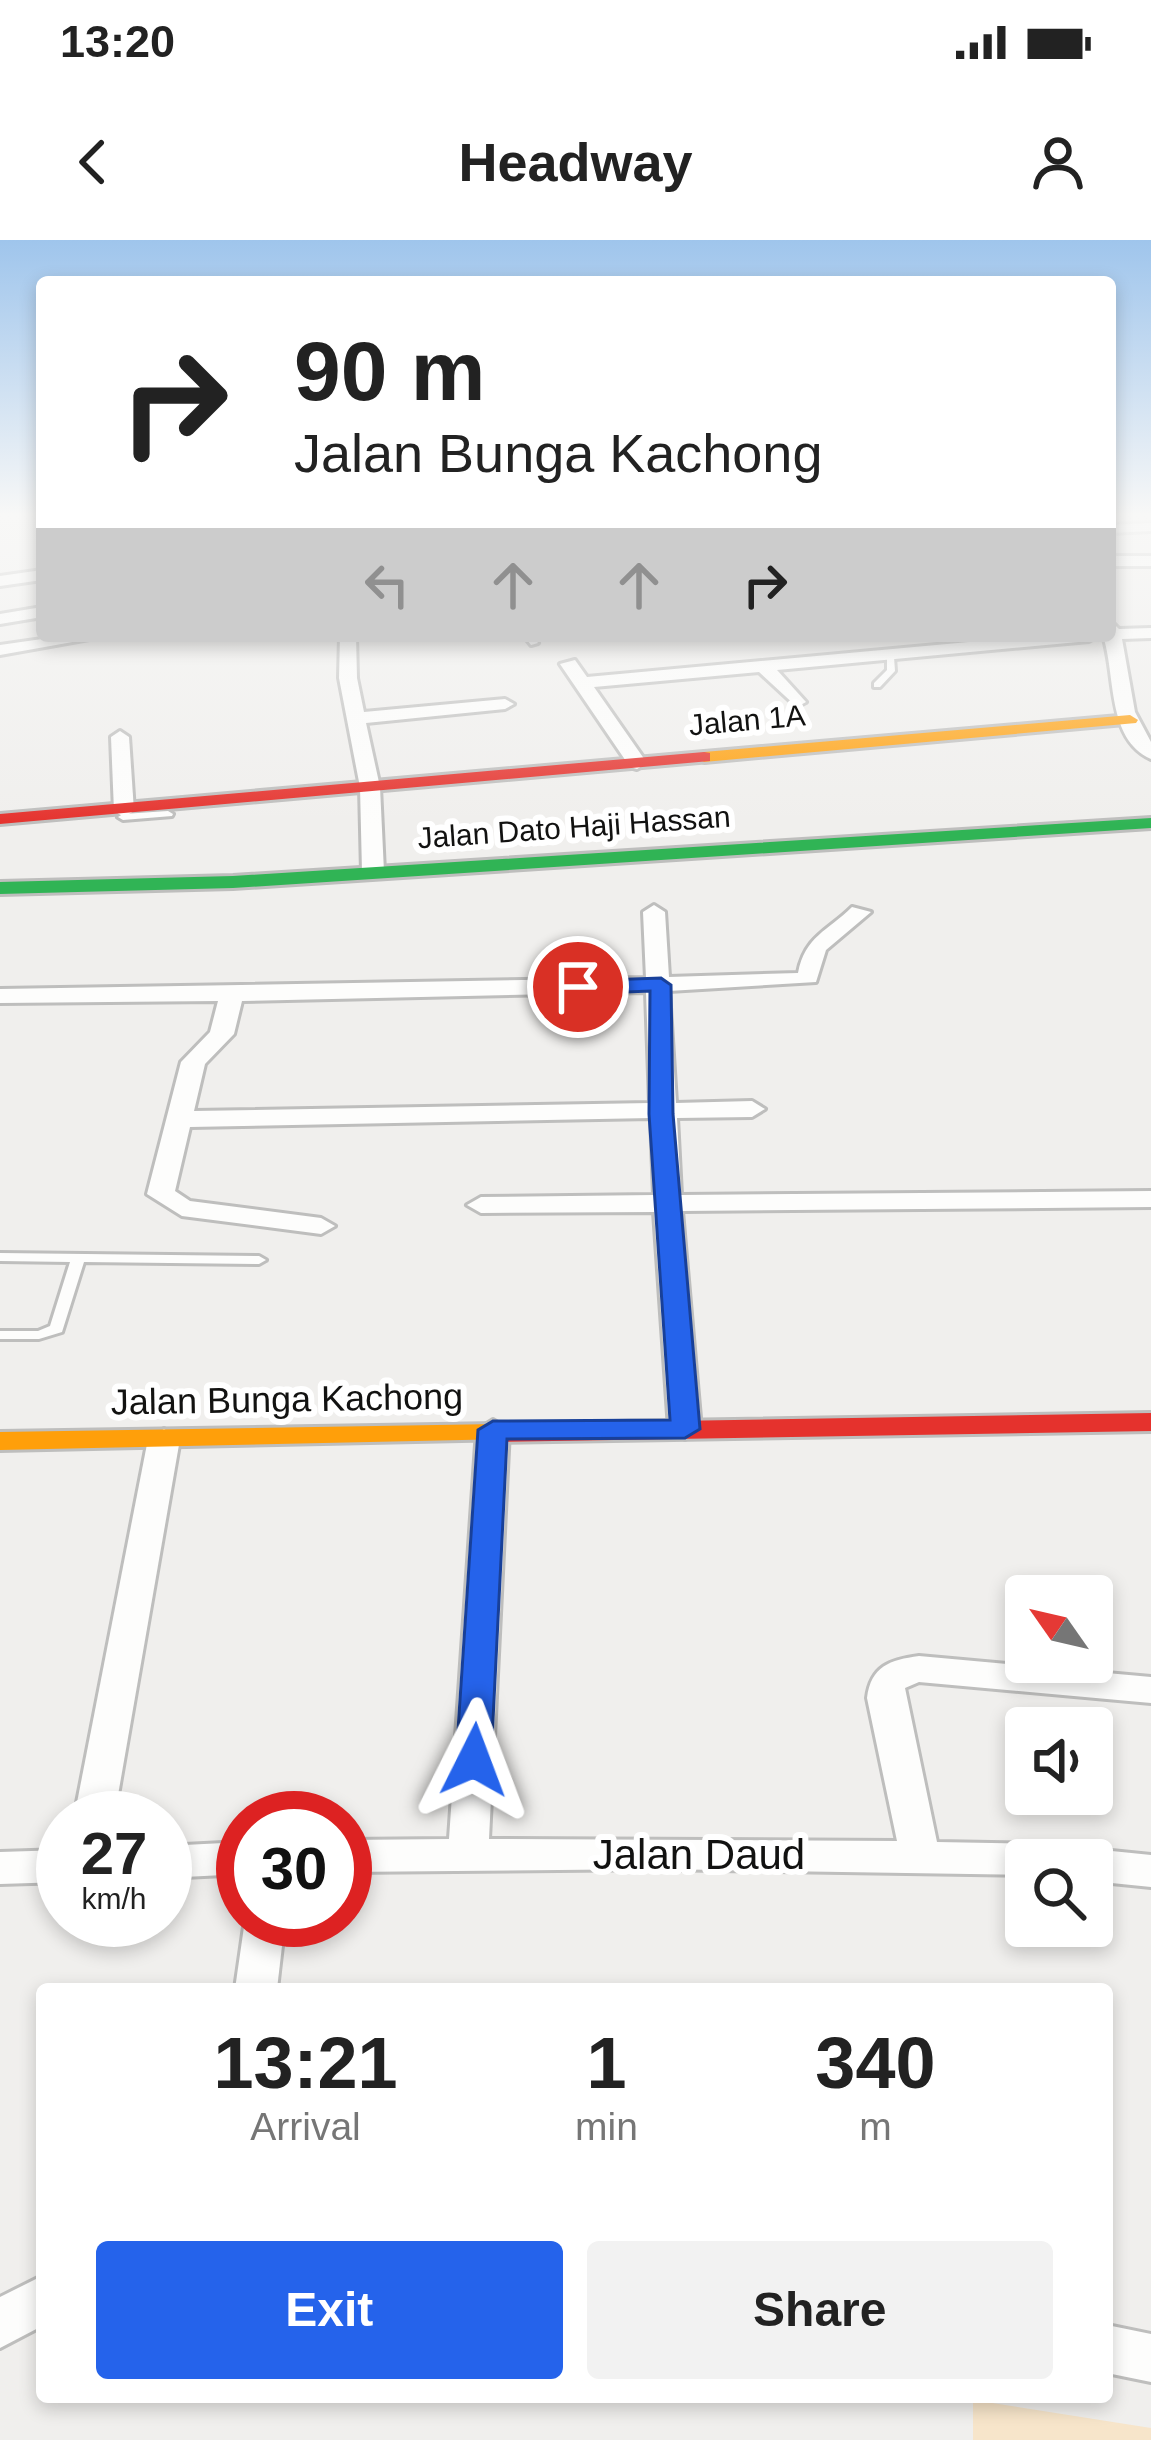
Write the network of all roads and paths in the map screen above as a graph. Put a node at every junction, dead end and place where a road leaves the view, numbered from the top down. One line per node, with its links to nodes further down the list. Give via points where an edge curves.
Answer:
1 (1116, 631): 2 (street)
2 (1151, 633)
3 (56, 642): 7 (street)
4 (348, 642): 15 (street)
5 (1032, 642): 8 (street)
6 (1113, 642): 16 (street)
7 (0, 650)
8 (890, 657): 10 (street); 12 (lane, via 891,671)
9 (569, 664): 11 (street)
10 (765, 668): 11 (street); 13 (street)
11 (584, 683): 19 (street)
12 (877, 686)
13 (797, 702)
14 (505, 704): 15 (street)
15 (357, 718): 20 (street)
16 (1130, 720): 18 (street); 19 (street, Jalan 1A)
17 (120, 737): 21 (street)
18 (1151, 753)
19 (637, 763): 20 (street, Jalan 1A)
20 (370, 787): 21 (street, Jalan 1A); 26 (street)
21 (124, 811): 23 (street, Jalan 1A)
22 (168, 814): 23 (lane)
23 (37, 819): 24 (street, Jalan 1A)
24 (0, 822)
25 (1151, 824): 26 (street, Jalan Dato Haji Hassan)
26 (373, 872): 27 (street, Jalan Dato Haji Hassan)
27 (0, 889)
28 (654, 912): 30 (street)
29 (860, 912): 30 (street, via 812,952 808,977)
30 (661, 985): 31 (street); 34 (street)
31 (232, 993): 32 (street); 35 (street, via 221,1034 193,1062)
32 (0, 996)
33 (752, 1109): 34 (street)
34 (661, 1114): 35 (street); 37 (street)
35 (179, 1119): 39 (street, via 164,1201)
36 (1151, 1199): 37 (street)
37 (668, 1204): 38 (street); 45 (street)
38 (481, 1205)
39 (321, 1226)
40 (0, 1257): 41 (lane)
41 (78, 1258): 42 (lane); 43 (lane, via 57,1328)
42 (260, 1260)
43 (0, 1335)
44 (1151, 1422): 45 (street, Jalan Bunga Kachong)
45 (685, 1429): 46 (street, Jalan Bunga Kachong)
46 (493, 1430): 47 (street, Jalan Bunga Kachong); 51 (street)
47 (164, 1438): 48 (street, Jalan Bunga Kachong); 50 (street)
48 (0, 1441)
49 (1151, 1690): 52 (street, via 898,1672 885,1698)
50 (99, 1791)
51 (468, 1855): 52 (street, Jalan Daud); 53 (street, Jalan Daud)
52 (920, 1855): 54 (street, Jalan Daud)
53 (372, 1856)
54 (1005, 1858)
55 (36, 1866): 57 (street)
56 (1113, 1866): 58 (street)
57 (0, 1868)
58 (1151, 1871)
59 (261, 1947): 60 (street)
60 (257, 1983)
61 (36, 2303): 62 (street)
62 (0, 2324)
63 (1113, 2350): 64 (street)
64 (1151, 2358)

